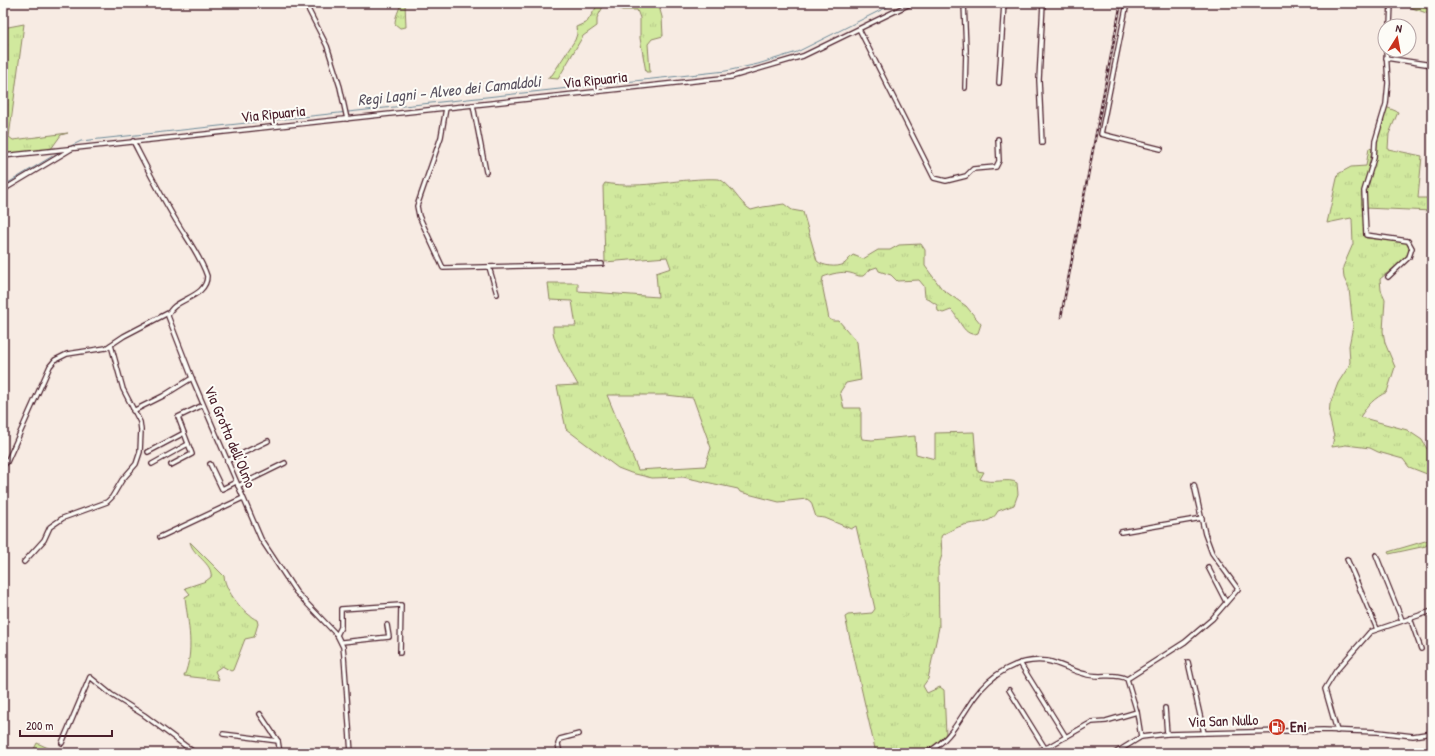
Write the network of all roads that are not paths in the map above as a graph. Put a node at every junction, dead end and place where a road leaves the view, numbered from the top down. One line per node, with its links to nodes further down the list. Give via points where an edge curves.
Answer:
1 (305, 3): 16 (street, via 327,46)
2 (912, 3): 9 (street, Via Ripuaria)
3 (964, 3): 13 (street)
4 (1004, 3): 12 (street)
5 (1043, 3): 19 (street, via 1038,80)
6 (1128, 3): 21 (street, via 1100,134)
7 (1391, 3): 8 (street)
8 (1390, 18)
9 (859, 29): 14 (street, Via Ripuaria, via 803,56 731,77); 17 (street, via 934,178 946,181 966,176 973,169 996,167 999,161)
10 (1386, 58): 11 (street); 27 (street, via 1386,104 1364,191 1366,235 1408,241 1412,248 1408,257)
11 (1432, 65)
12 (999, 83)
13 (965, 88)
14 (473, 105): 15 (street, Via Ripuaria); 23 (street)
15 (446, 108): 16 (street, Via Ripuaria); 26 (street, via 441,137 418,200 417,211 443,268)
16 (347, 118): 18 (street, Via Ripuaria)
17 (998, 139)
18 (133, 141): 20 (street, Via Ripuaria); 29 (street, via 181,229 190,240 206,276 203,288)
19 (1042, 143)
20 (73, 148): 22 (street, Via Ripuaria); 24 (street)
21 (1161, 149)
22 (3, 156)
23 (486, 172)
24 (3, 190)
25 (602, 264): 26 (street)
26 (489, 267): 28 (street)
27 (1388, 277)
28 (497, 294)
29 (168, 313): 30 (street); 31 (street, Via Grotta dell'Olmo, via 168,320)
30 (111, 345): 33 (street, via 123,389); 43 (street, via 67,354 53,362)
31 (192, 378): 32 (street, Via Grotta dell'Olmo); 33 (street)
32 (203, 405): 34 (street, via 178,417); 38 (street, Via Grotta dell'Olmo)
33 (133, 411): 53 (street, via 141,430 140,452 136,464 107,502 63,518 50,527 44,540)
34 (184, 433): 36 (street); 37 (street)
35 (268, 441): 38 (street)
36 (188, 444): 39 (street); 42 (street, via 192,454)
37 (148, 452)
38 (227, 461): 44 (street, Via Grotta dell'Olmo)
39 (152, 464)
40 (210, 464): 44 (street, via 222,488)
41 (285, 464): 46 (street)
42 (171, 465)
43 (3, 466)
44 (236, 482): 46 (street, Via Grotta dell'Olmo)
45 (1194, 485): 48 (street)
46 (238, 486): 47 (street, Via Grotta dell'Olmo)
47 (243, 498): 50 (street); 61 (street, Via Grotta dell'Olmo, via 261,539 296,592)
48 (1202, 518): 49 (street); 55 (street, via 1214,558 1238,589)
49 (1121, 532)
50 (160, 537)
51 (1376, 555): 58 (street)
52 (1347, 559): 60 (street)
53 (24, 562)
54 (1208, 567): 55 (street)
55 (1226, 602): 67 (street, via 1212,619 1185,642)
56 (1432, 611): 57 (street)
57 (1410, 618): 58 (street); 63 (street)
58 (1402, 620): 60 (street)
59 (388, 625): 62 (street, via 389,637)
60 (1377, 629): 72 (street, via 1362,640 1325,687)
61 (337, 634): 62 (street, Via Grotta dell'Olmo); 64 (street, via 341,628 341,608 401,605)
62 (342, 642): 85 (street, Via Grotta dell'Olmo)
63 (1421, 649)
64 (400, 653)
65 (1188, 662): 73 (street)
66 (1020, 663): 67 (street, via 1047,661 1089,676 1122,676); 78 (street); 87 (street, via 995,676 974,698 958,723 936,747)
67 (1126, 679): 70 (street)
68 (1009, 690): 82 (street)
69 (1165, 708): 77 (street)
70 (1137, 712): 78 (street, via 1106,721 1092,722); 79 (street)
71 (260, 714): 80 (street)
72 (1337, 731): 73 (street, Via San Nullo); 74 (street, Via San Nullo, via 1413,736)
73 (1204, 733): 77 (street, Via San Nullo)
74 (1432, 733)
75 (223, 734): 80 (street)
76 (579, 734): 86 (street, via 560,740)
77 (1167, 734): 79 (street, Via San Nullo)
78 (1066, 737): 82 (street)
79 (1141, 738): 89 (street, Via San Nullo)
80 (278, 741): 84 (street)
81 (62, 743): 83 (street, via 90,677)
82 (1045, 748): 88 (street)
83 (195, 753)
84 (280, 753)
85 (351, 753)
86 (560, 753)
87 (926, 753)
88 (1032, 753)
89 (1115, 753)

